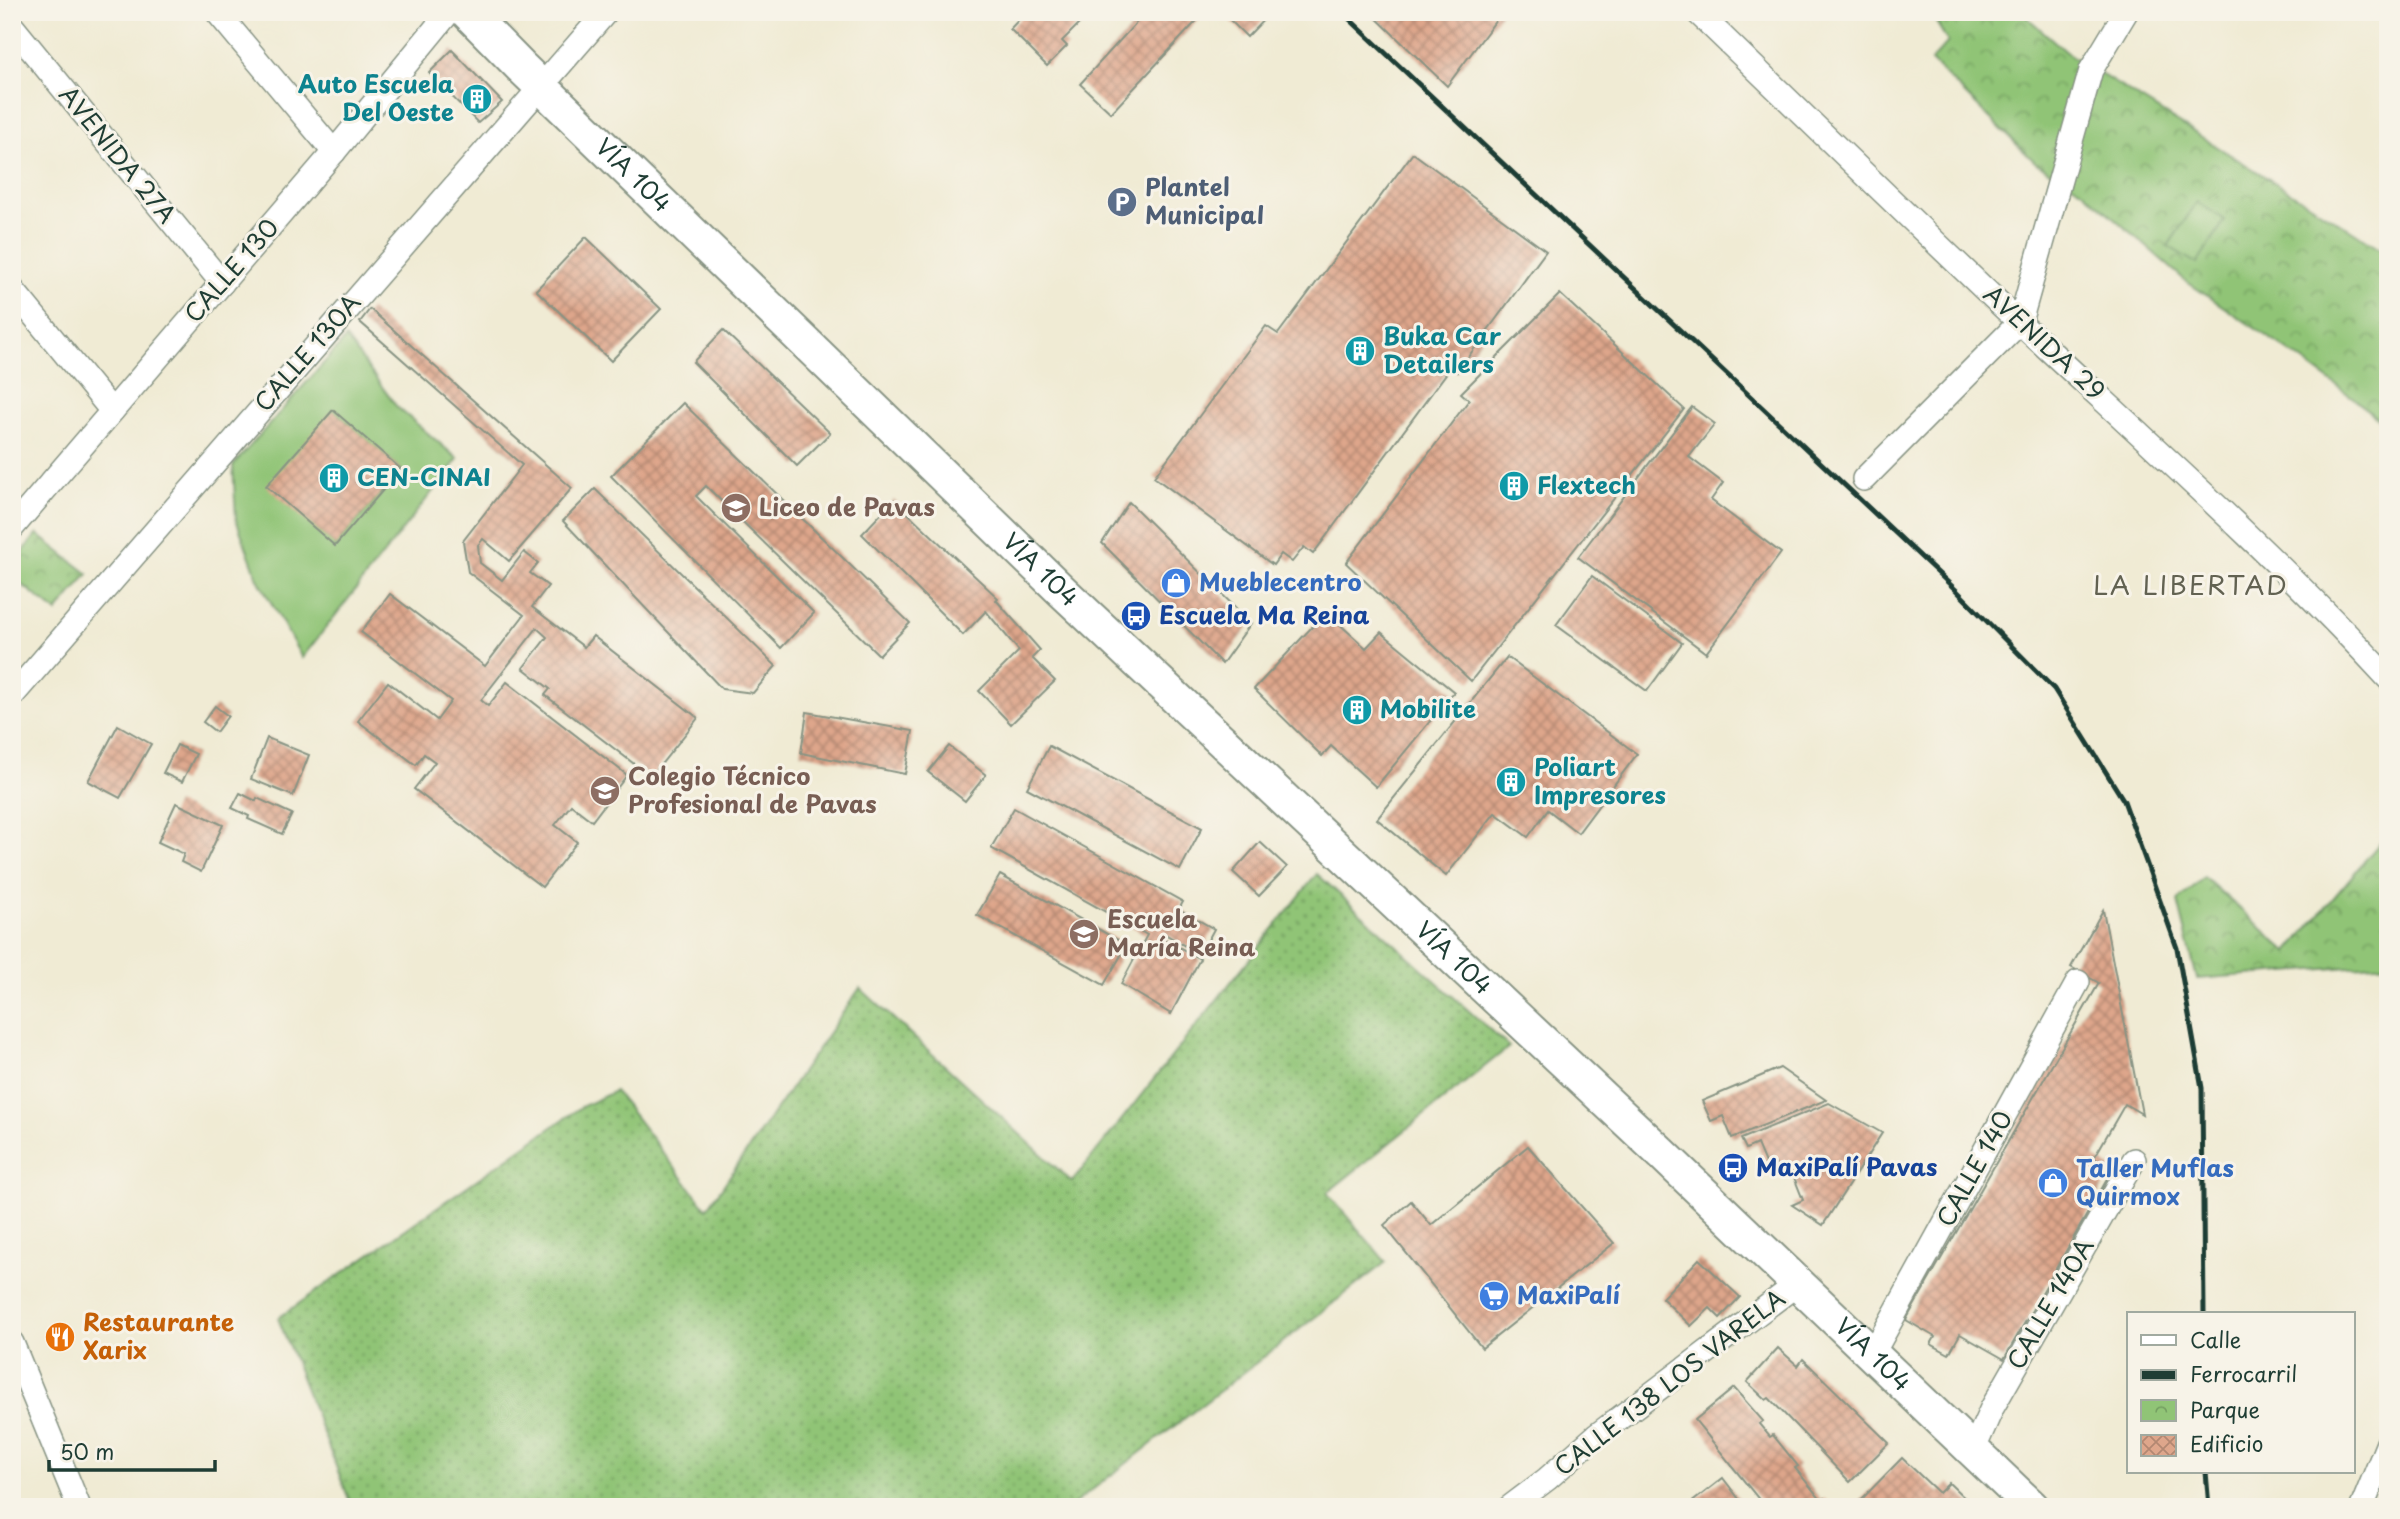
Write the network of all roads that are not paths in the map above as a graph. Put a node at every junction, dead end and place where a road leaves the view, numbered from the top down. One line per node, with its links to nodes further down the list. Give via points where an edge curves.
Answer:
1 (217, 12): 9 (street)
2 (449, 12): 9 (street, CALLE 130)
3 (467, 12): 8 (main road, VÍA 104)
4 (606, 12): 8 (street, CALLE 130A)
5 (1697, 12): 12 (street, AVENIDA 29)
6 (2126, 12): 12 (street, via 2091,69)
7 (12, 26): 10 (street, AVENIDA 27A)
8 (540, 86): 17 (street, CALLE 130A); 20 (main road, VÍA 104, via 1071,599 1623,1118)
9 (334, 152): 10 (street, CALLE 130)
10 (222, 283): 13 (street, CALLE 130)
11 (12, 289): 13 (street)
12 (2020, 322): 14 (street); 16 (street, AVENIDA 29, via 2115,408)
13 (112, 411): 15 (street, CALLE 130)
14 (1864, 479)
15 (12, 528)
16 (2388, 678)
17 (12, 696)
18 (2078, 982): 22 (street, CALLE 140)
19 (2134, 1160): 24 (street, CALLE 140A, via 1992,1408)
20 (1793, 1287): 22 (main road, VÍA 104); 26 (street, CALLE 138 LOS VARELA); 27 (main road, VÍA 104)
21 (12, 1343): 25 (street)
22 (1872, 1355): 24 (main road, VÍA 104)
23 (2388, 1443): 29 (street)
24 (1973, 1451): 28 (main road, VÍA 104)
25 (79, 1507)
26 (1510, 1507)
27 (2010, 1507)
28 (2032, 1507)
29 (2362, 1507)

